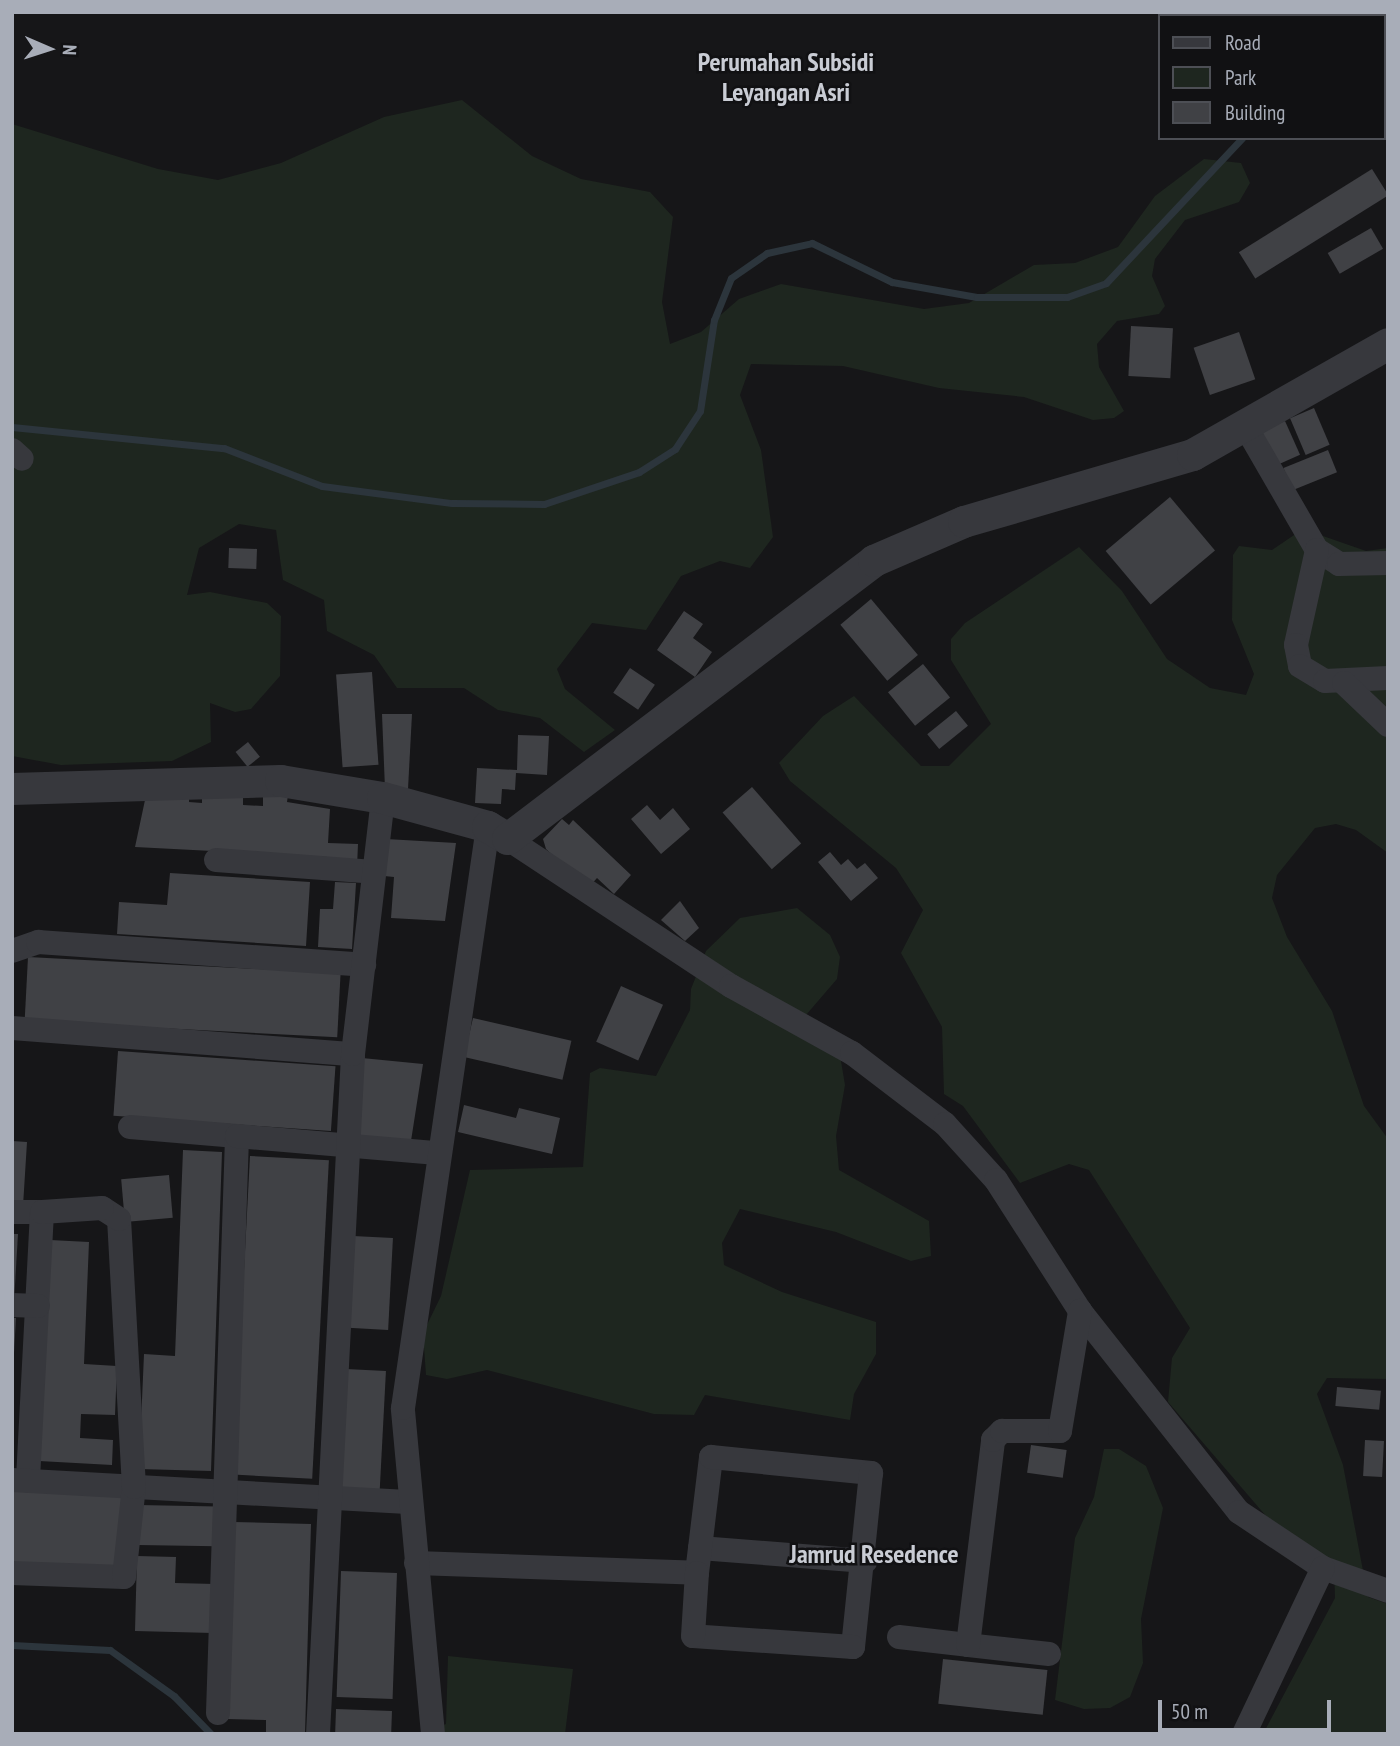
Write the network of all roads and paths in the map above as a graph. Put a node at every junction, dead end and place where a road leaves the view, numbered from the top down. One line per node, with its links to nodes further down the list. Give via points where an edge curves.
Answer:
1 (1388, 344): 2 (street)
2 (1247, 429): 3 (street); 10 (street, via 1157,469 964,522 874,561)
3 (1317, 550): 4 (street, via 1339,564); 6 (street, via 1296,657 1307,675)
4 (1388, 563)
5 (1388, 678): 6 (street)
6 (1345, 683): 7 (street)
7 (1388, 725)
8 (12, 789): 9 (street, via 233,779)
9 (383, 798): 10 (street); 12 (street)
10 (498, 833): 20 (street); 25 (street, via 912,1096 996,1180)
11 (216, 860): 12 (street)
12 (374, 872): 14 (street)
13 (12, 951): 14 (street, via 38,942)
14 (364, 965): 16 (street)
15 (12, 1028): 16 (street)
16 (353, 1054): 19 (street)
17 (130, 1127): 18 (street)
18 (237, 1136): 19 (street); 29 (street)
19 (349, 1144): 20 (street); 30 (street)
20 (437, 1153): 31 (street, via 406,1370)
21 (12, 1212): 22 (street)
22 (42, 1212): 24 (street); 28 (street, via 102,1208 119,1219)
23 (12, 1305): 24 (street)
24 (38, 1306): 26 (street)
25 (1080, 1311): 35 (street, via 1239,1512); 40 (street, via 1060,1431 1002,1431 993,1440)
26 (23, 1392): 27 (street)
27 (20, 1481): 28 (street)
28 (134, 1487): 29 (street); 36 (street, via 124,1577)
29 (226, 1492): 30 (street); 42 (street)
30 (330, 1497): 31 (street); 43 (street)
31 (407, 1502): 34 (street)
32 (700, 1548): 33 (street); 33 (street, via 710,1459 738,1457 870,1471); 37 (street)
33 (865, 1561): 37 (street, via 858,1642 849,1649 692,1636)
34 (416, 1563): 37 (street); 44 (street)
35 (1323, 1568): 38 (street); 45 (street)
36 (12, 1573)
37 (697, 1573)
38 (1388, 1591)
39 (899, 1637): 40 (street)
40 (968, 1645): 41 (street)
41 (1049, 1654)
42 (218, 1713)
43 (318, 1734)
44 (433, 1734)
45 (1244, 1734)

